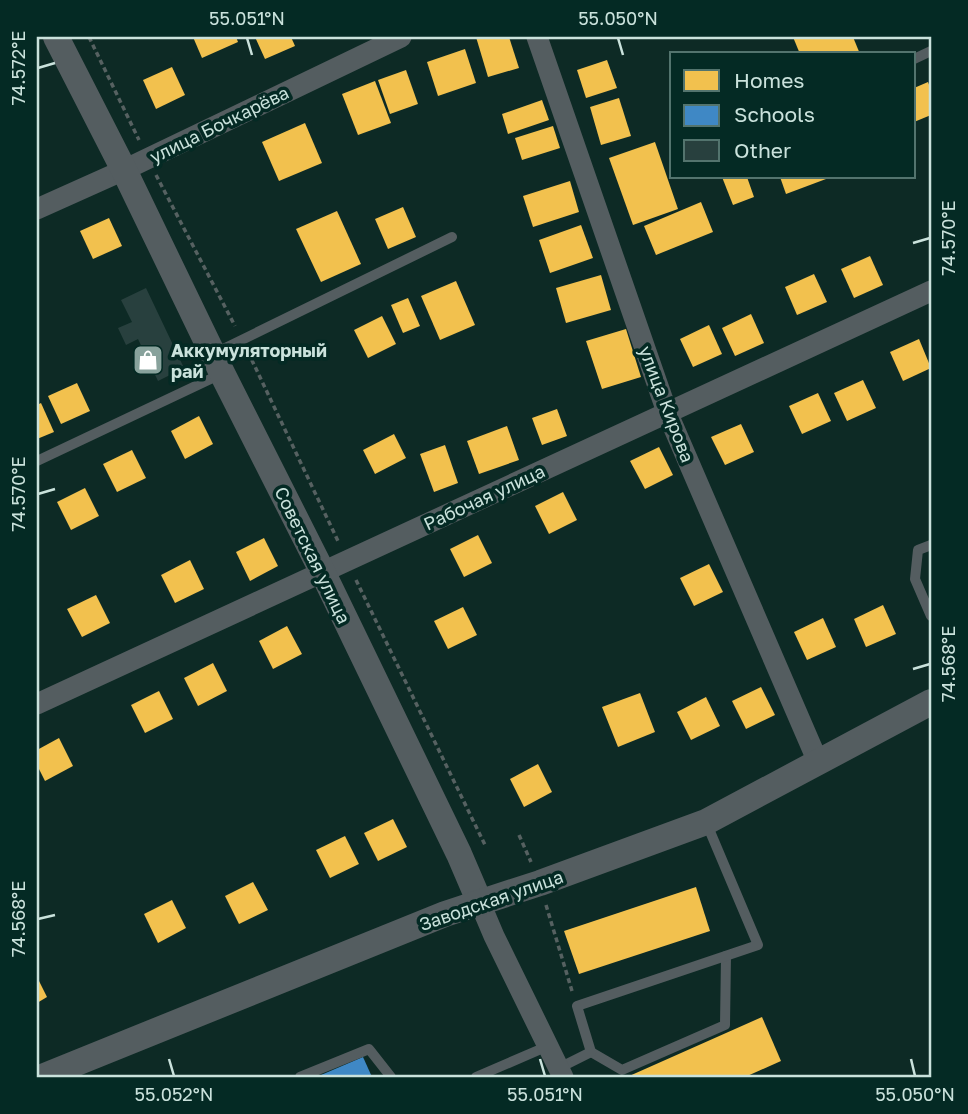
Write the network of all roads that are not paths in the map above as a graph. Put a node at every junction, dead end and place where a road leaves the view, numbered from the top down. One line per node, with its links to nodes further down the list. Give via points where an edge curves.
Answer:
1 (56, 37): 4 (street, Советская улица)
2 (401, 37): 4 (street, улица Бочкарёва)
3 (537, 37): 9 (street, улица Кирова)
4 (124, 170): 5 (street, улица Бочкарёва); 8 (street, Советская улица)
5 (37, 209)
6 (452, 237): 8 (lane, via 242,340)
7 (931, 291): 9 (street, Рабочая улица)
8 (217, 364): 10 (lane); 12 (street, Советская улица)
9 (667, 412): 12 (street, Рабочая улица); 16 (street, улица Кирова)
10 (37, 461)
11 (931, 545): 13 (lane, via 918,550 915,579)
12 (323, 573): 15 (street, Рабочая улица); 18 (street, Советская улица)
13 (931, 616)
14 (931, 702): 16 (street, Заводская улица)
15 (37, 704)
16 (818, 762): 17 (street, Заводская улица)
17 (706, 822): 18 (street, Заводская улица); 19 (lane, via 758,945)
18 (480, 903): 20 (street, Советская улица); 23 (street, Заводская улица)
19 (726, 956): 21 (lane, via 577,1006); 21 (lane, via 725,1025 622,1070)
20 (548, 1046): 22 (street, Советская улица); 26 (lane)
21 (591, 1052): 22 (lane)
22 (561, 1073)
23 (46, 1076)
24 (300, 1077): 25 (lane, via 369,1049)
25 (391, 1077)
26 (476, 1077)

